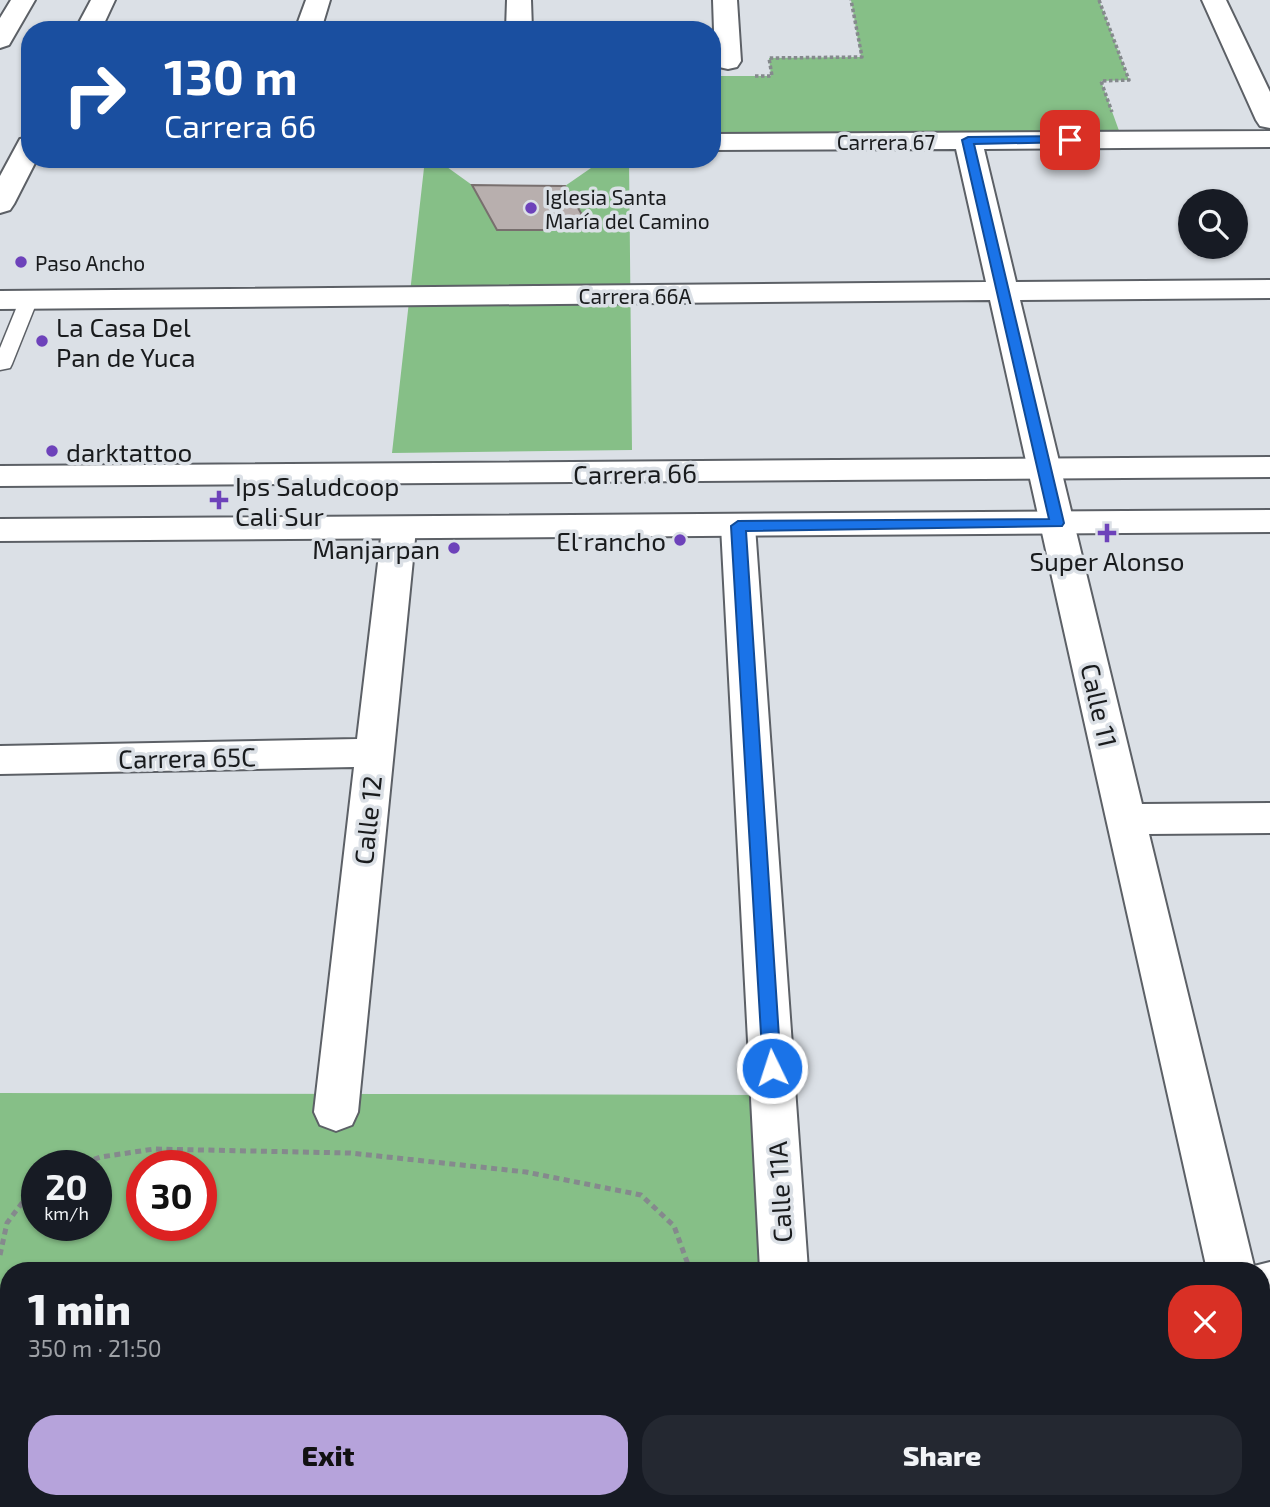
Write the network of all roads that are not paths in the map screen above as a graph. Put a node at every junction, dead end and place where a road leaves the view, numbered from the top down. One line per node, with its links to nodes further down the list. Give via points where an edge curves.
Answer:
1 (23, 0): 10 (street)
2 (103, 0): 7 (street)
3 (318, 0): 8 (street)
4 (519, 0): 9 (street)
5 (725, 0): 11 (street)
6 (1214, 0): 12 (street)
7 (92, 21)
8 (311, 21)
9 (519, 21)
10 (0, 40)
11 (728, 61)
12 (1270, 120)
13 (1270, 139): 14 (street, Carrera 67)
14 (968, 140): 15 (street, Carrera 67); 19 (street, Calle 11)
15 (721, 142)
16 (21, 163): 17 (street)
17 (0, 204)
18 (1270, 289): 19 (street, Carrera 66A)
19 (1003, 292): 20 (street, Carrera 66A); 24 (street, Calle 11)
20 (14, 299): 21 (lane)
21 (9, 329): 22 (lane)
22 (0, 365)
23 (1270, 467): 24 (street, Carrera 66)
24 (1045, 469): 25 (street, Carrera 66); 27 (street, Calle 11)
25 (0, 476)
26 (1270, 522): 27 (street, Carrera 66)
27 (1057, 523): 28 (street, Carrera 66); 34 (street, Calle 11)
28 (738, 526): 29 (street, Carrera 66); 36 (street, Calle 11A)
29 (399, 529): 30 (street, Carrera 66); 31 (street, Calle 12)
30 (0, 530)
31 (375, 753): 32 (street, Carrera 65C); 35 (street, Calle 12)
32 (0, 760)
33 (1270, 818): 34 (street)
34 (1126, 819): 37 (street, Calle 11)
35 (336, 1112)
36 (784, 1262)
37 (1229, 1262)

